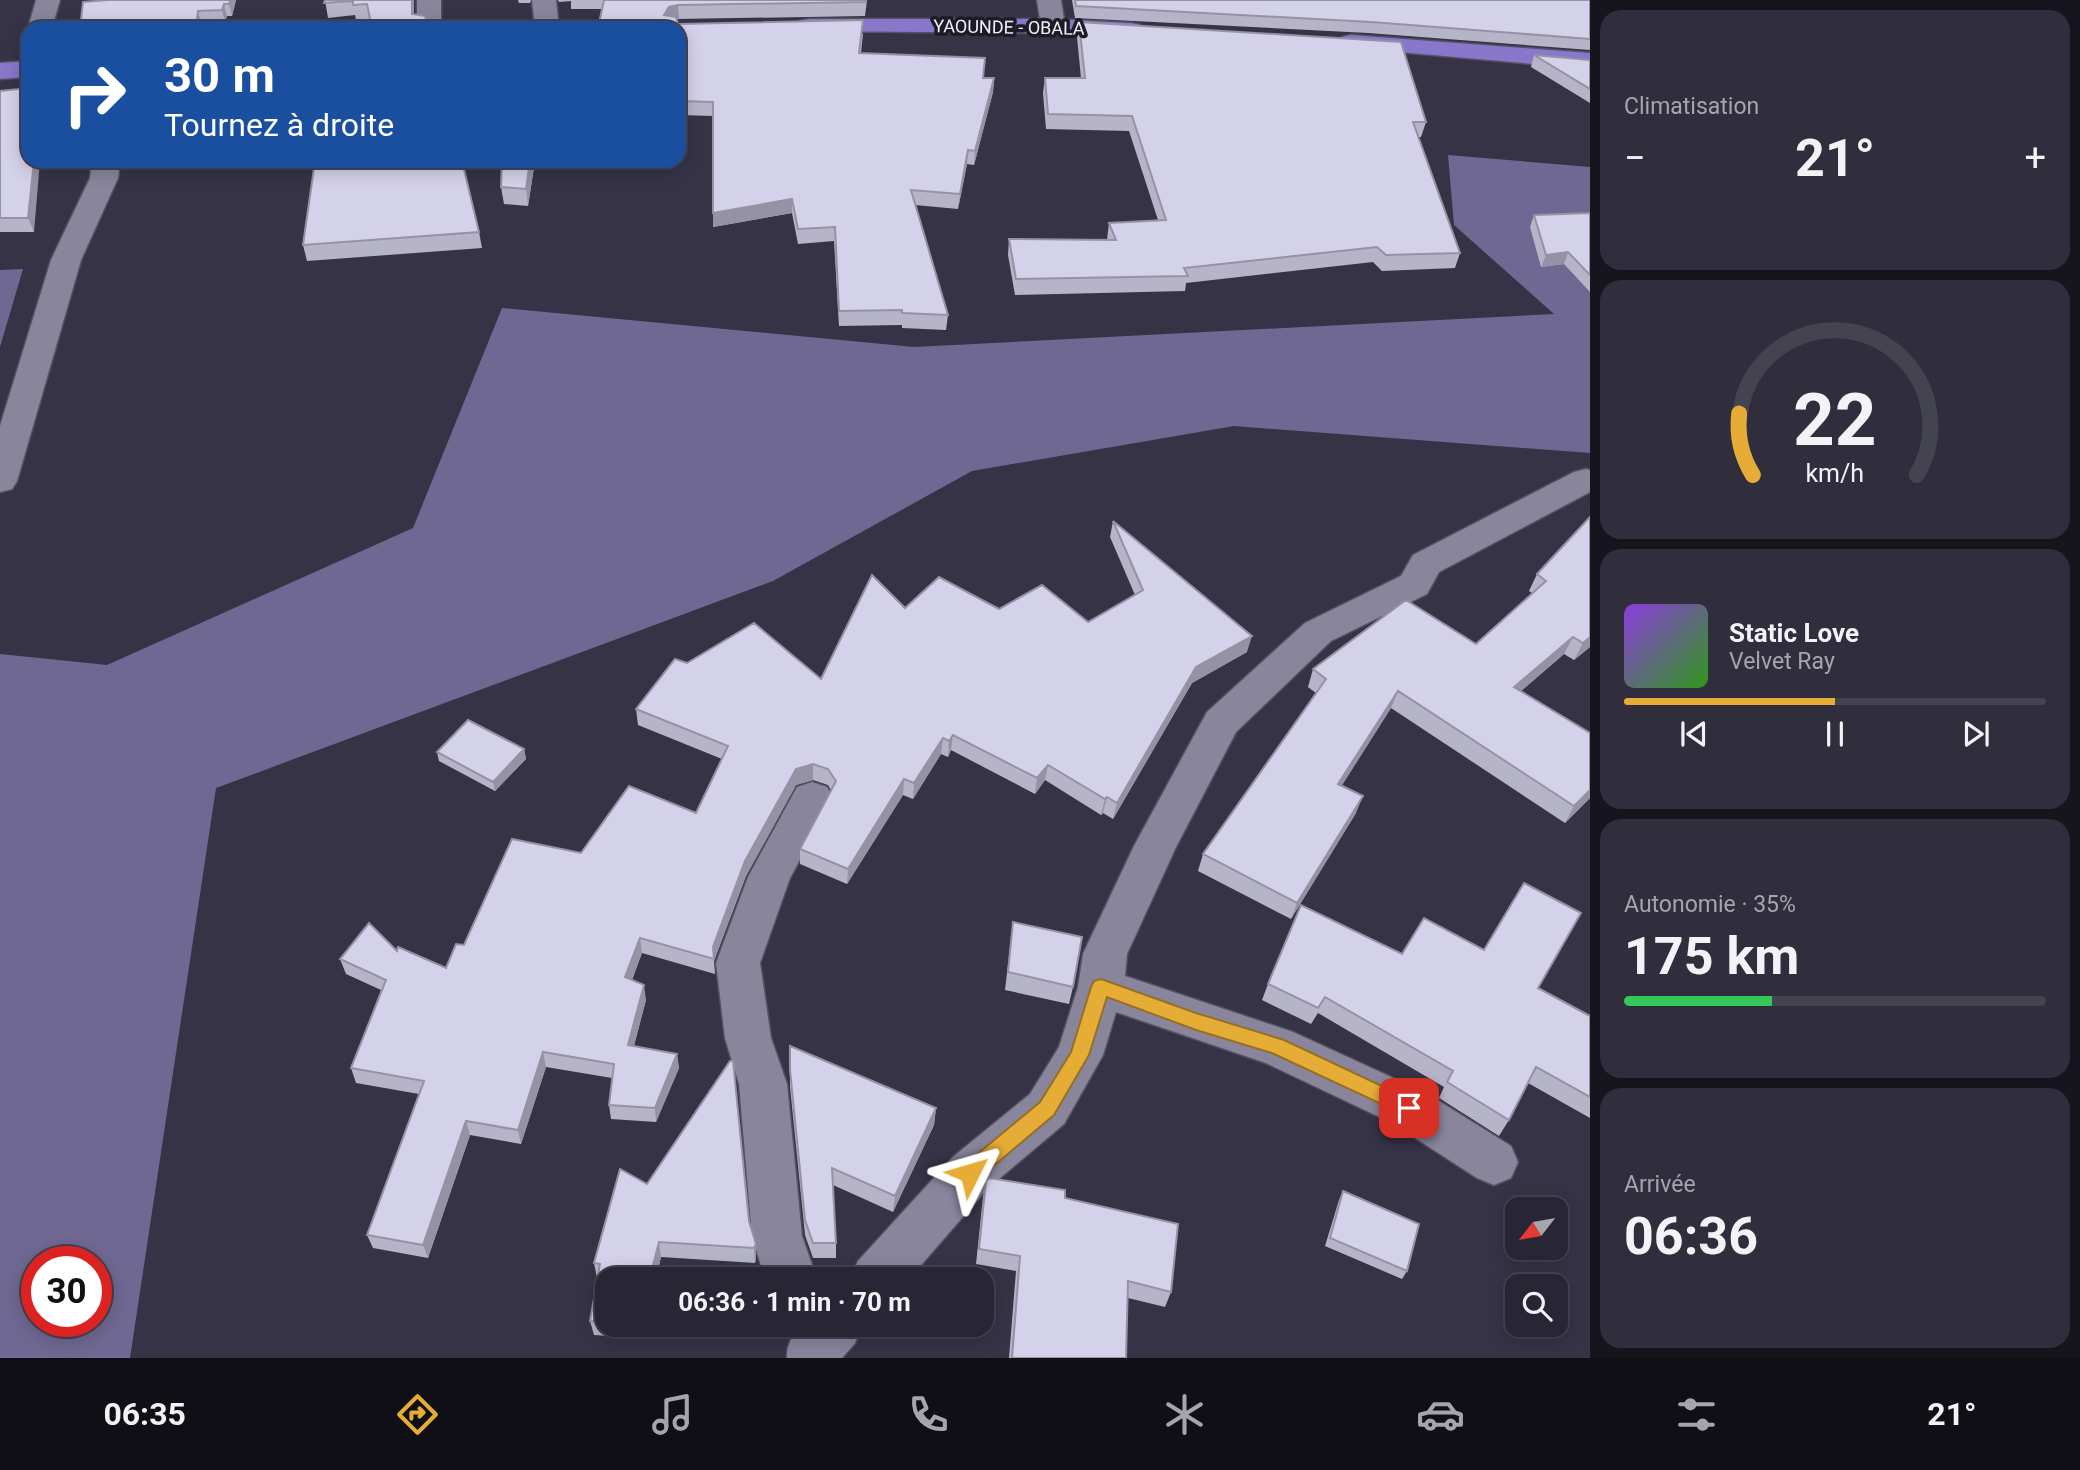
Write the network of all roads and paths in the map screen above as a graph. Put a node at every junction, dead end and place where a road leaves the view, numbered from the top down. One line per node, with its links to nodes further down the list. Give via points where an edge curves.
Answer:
1 (48, 0): 5 (street)
2 (429, 0): 6 (street)
3 (544, 0): 7 (street)
4 (1049, 0): 9 (street)
5 (42, 21)
6 (429, 21)
7 (546, 21)
8 (786, 26): 9 (highway, YAOUNDE - OBALA)
9 (1054, 26): 10 (highway, YAOUNDE - OBALA)
10 (1149, 31)
11 (1327, 40): 12 (highway)
12 (1590, 61)
13 (21, 70): 14 (highway)
14 (0, 71)
15 (105, 168): 17 (street, via 66,260)
16 (1586, 480): 19 (street, via 1426,564 1414,585 1318,632 1221,722 1155,846 1105,954)
17 (0, 481)
18 (812, 798): 21 (street, via 769,877 738,963 748,1038 763,1084 778,1236)
19 (1101, 987): 20 (street, via 1277,1046 1409,1108); 22 (street, via 1080,1055 1047,1109 970,1173)
20 (1494, 1162)
21 (787, 1267)
22 (887, 1267)

